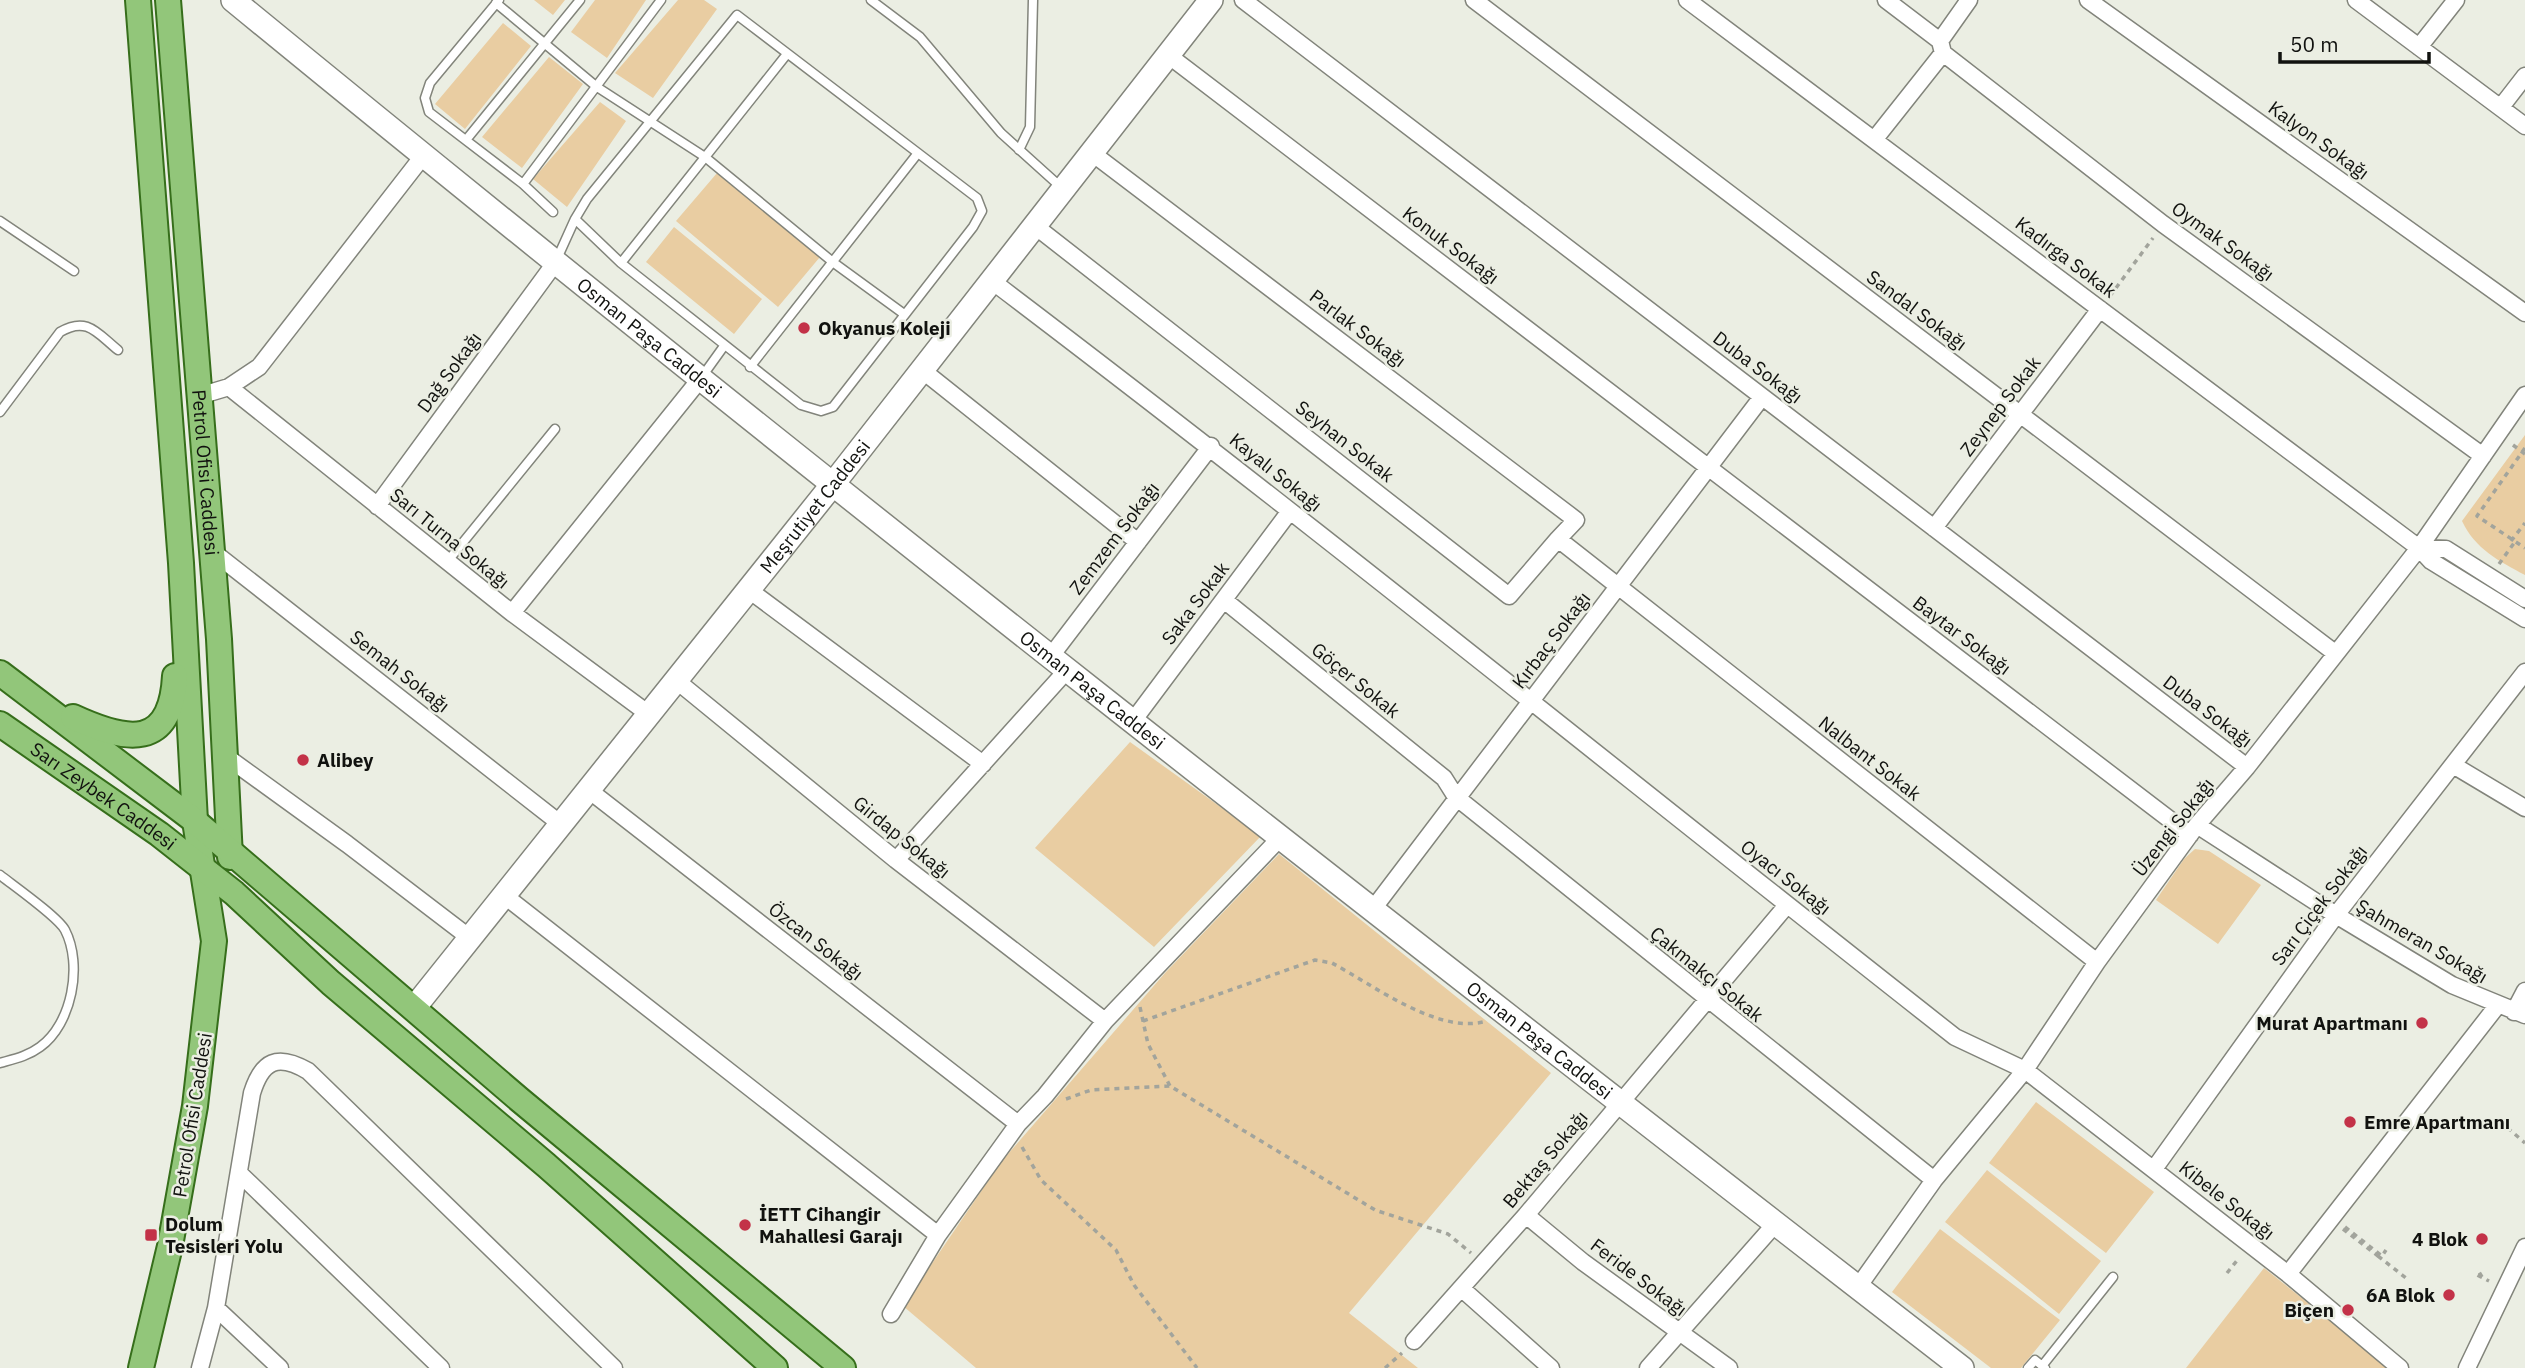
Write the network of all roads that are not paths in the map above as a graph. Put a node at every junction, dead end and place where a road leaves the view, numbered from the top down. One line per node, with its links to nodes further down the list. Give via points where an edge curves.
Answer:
1 (125, 0): 26 (main road)
2 (138, 0): 26 (main road, Petrol Ofisi Caddesi)
3 (168, 0): 58 (main road, Petrol Ofisi Caddesi)
4 (233, 0): 35 (main road, Osman Paşa Caddesi)
5 (580, 0): 19 (lane)
6 (661, 0): 25 (lane)
7 (871, 0): 32 (lane, via 920,37)
8 (1033, 0): 32 (lane, via 1030,127)
9 (1211, 0): 23 (main road, Meşrutiyet Caddesi)
10 (1243, 0): 59 (street, Duba Sokağı)
11 (1474, 0): 61 (street, Sandal Sokağı)
12 (1687, 0): 31 (street, Kadırga Sokak)
13 (1886, 0): 20 (street, Oymak Sokağı)
14 (1969, 0): 20 (street)
15 (2088, 0): 49 (street, Kalyon Sokağı)
16 (2356, 0): 21 (street)
17 (2456, 0): 21 (street)
18 (497, 2): 19 (lane); 30 (lane, via 429,83 425,99 429,112)
19 (546, 46): 25 (lane); 30 (lane)
20 (1942, 47): 31 (street); 64 (street, Oymak Sokağı, via 2163,224)
21 (2419, 47): 27 (street)
22 (787, 54): 28 (lane, via 737,15); 33 (lane); 36 (lane)
23 (1168, 55): 34 (main road, Meşrutiyet Caddesi); 65 (street, Konuk Sokağı)
24 (2525, 76): 27 (street)
25 (597, 87): 28 (lane); 37 (lane)
26 (145, 92): 75 (main road, Petrol Ofisi Caddesi)
27 (2501, 107): 29 (street)
28 (653, 121): 36 (lane); 40 (lane)
29 (2525, 125)
30 (466, 140): 37 (lane)
31 (1874, 140): 48 (street, Kadırga Sokak)
32 (1019, 150): 38 (lane)
33 (918, 153): 45 (lane); 50 (lane, via 978,198 982,211)
34 (1092, 153): 38 (main road, Meşrutiyet Caddesi); 70 (street, Parlak Sokağı, via 1576,520)
35 (423, 156): 43 (main road, Osman Paşa Caddesi); 56 (street, via 259,367)
36 (705, 157): 44 (lane); 45 (lane)
37 (523, 184): 39 (lane)
38 (1063, 190): 42 (main road, Meşrutiyet Caddesi)
39 (553, 212)
40 (575, 219): 43 (lane); 44 (lane)
41 (0, 221): 46 (lane)
42 (1035, 226): 47 (main road, Meşrutiyet Caddesi); 70 (street, Seyhan Sokak, via 1509,596)
43 (555, 263): 55 (main road, Osman Paşa Caddesi); 67 (street, Dağ Sokağı)
44 (621, 263): 51 (lane)
45 (834, 263): 50 (lane); 53 (lane)
46 (74, 271)
47 (992, 281): 54 (main road, Meşrutiyet Caddesi); 63 (street, Kayalı Sokağı)
48 (2100, 309): 61 (street, Zeynep Sokak); 72 (street, Kadırga Sokak)
49 (2525, 313)
50 (904, 314): 53 (lane, via 833,407 821,411 801,405)
51 (724, 346): 53 (lane); 55 (lane)
52 (118, 350): 60 (lane, via 87,325 74,324 60,332)
53 (750, 367)
54 (922, 370): 66 (main road, Meşrutiyet Caddesi); 71 (street)
55 (701, 378): 66 (main road, Osman Paşa Caddesi); 80 (street)
56 (229, 387): 58 (street); 67 (street, Sarı Turna Sokağı)
57 (2525, 394): 64 (street, Üzengi Sokağı)
58 (200, 396): 73 (main road, Petrol Ofisi Caddesi)
59 (1762, 397): 65 (street, Kırbaç Sokağı); 69 (street, Duba Sokağı)
60 (0, 412)
61 (2020, 414): 69 (street, Zeynep Sokak); 82 (street, Sandal Sokağı)
62 (555, 429): 74 (lane)
63 (1211, 446): 68 (street, Kayalı Sokağı); 71 (street, Zemzem Sokağı)
64 (2483, 456): 72 (street, Üzengi Sokağı)
65 (1708, 467): 76 (street, Kırbaç Sokağı); 101 (street, Baytar Sokağı)
66 (833, 484): 77 (main road, Meşrutiyet Caddesi); 83 (main road, Osman Paşa Caddesi)
67 (377, 506): 74 (street, Sarı Turna Sokağı)
68 (1290, 511): 79 (street, Saka Sokak); 88 (street, Kayalı Sokağı)
69 (1934, 528): 95 (street, Duba Sokağı)
70 (1558, 540): 76 (street)
71 (1138, 542): 83 (street, Zemzem Sokağı)
72 (2419, 548): 78 (street, via 2446,549); 81 (street, Kadırga Sokak, via 2431,561); 82 (street, Üzengi Sokağı)
73 (212, 551): 92 (main road, Petrol Ofisi Caddesi); 100 (street, Semah Sokağı)
74 (447, 562): 80 (street, Sarı Turna Sokağı)
75 (181, 563): 87 (main road, via 174,696 168,717 153,730 140,734 103,730); 99 (main road, Petrol Ofisi Caddesi)
76 (1617, 588): 88 (street, Kırbaç Sokağı); 114 (street, Nalbant Sokak)
77 (749, 590): 86 (main road, Meşrutiyet Caddesi); 93 (street)
78 (2525, 599)
79 (1224, 600): 90 (street, Saka Sokak); 97 (street, Göçer Sokak, via 1444,778)
80 (512, 613): 89 (street, Sarı Turna Sokağı)
81 (2525, 619)
82 (2335, 653): 95 (street, Üzengi Sokağı)
83 (1059, 663): 90 (main road, Osman Paşa Caddesi); 93 (street, Zemzem Sokağı)
84 (2525, 672): 94 (street, Sarı Çiçek Sokağı)
85 (0, 673): 87 (main road, Sarı Zeybek Caddesi)
86 (677, 681): 89 (main road, Meşrutiyet Caddesi); 104 (street, Girdap Sokağı)
87 (22, 691): 99 (main road, Sarı Zeybek Caddesi)
88 (1530, 703): 97 (street, Kırbaç Sokağı); 109 (street, Oyacı Sokağı)
89 (650, 715): 96 (main road, Meşrutiyet Caddesi)
90 (1133, 721): 102 (main road, Osman Paşa Caddesi)
91 (0, 724): 105 (main road, Sarı Zeybek Caddesi, via 159,835)
92 (224, 755): 103 (main road, Petrol Ofisi Caddesi); 112 (street)
93 (983, 764): 104 (street, Zemzem Sokağı)
94 (2453, 765): 98 (street); 111 (street, Sarı Çiçek Sokağı)
95 (2247, 767): 101 (street, Üzengi Sokağı)
96 (590, 791): 100 (main road, Meşrutiyet Caddesi); 124 (street, Özcan Sokağı)
97 (1456, 797): 110 (street, Kırbaç Sokağı); 116 (street, Çakmakçı Sokak)
98 (2525, 808)
99 (195, 821): 103 (main road, Sarı Zeybek Caddesi); 105 (main road, Petrol Ofisi Caddesi)
100 (562, 825): 108 (main road, Meşrutiyet Caddesi)
101 (2193, 830): 111 (street, Şahmeran Sokağı); 114 (street, Üzengi Sokağı)
102 (1281, 837): 110 (main road, Osman Paşa Caddesi); 120 (street)
103 (229, 849): 107 (main road, Petrol Ofisi Caddesi); 118 (main road, Sarı Zeybek Caddesi)
104 (896, 860): 120 (street, Girdap Sokağı)
105 (204, 872): 107 (main road, Sarı Zeybek Caddesi); 113 (main road, Petrol Ofisi Caddesi)
106 (0, 875): 121 (lane, via 64,928 75,957 71,996 54,1034 26,1056)
107 (234, 893): 113 (main road, Petrol Ofisi Caddesi); 146 (main road, Sarı Zeybek Caddesi, via 331,983)
108 (505, 896): 112 (main road, Meşrutiyet Caddesi); 130 (street)
109 (1787, 905): 116 (street, Bektaş Sokağı); 122 (street, Oyacı Sokağı, via 1955,1037)
110 (1373, 909): 123 (main road, Osman Paşa Caddesi)
111 (2336, 915): 117 (street, Şahmeran Sokağı, via 2452,985); 125 (street, Sarı Çiçek Sokağı)
112 (470, 938): 118 (main road, Meşrutiyet Caddesi)
113 (214, 942): 141 (main road, Petrol Ofisi Caddesi, via 195,1106 170,1246)
114 (2097, 962): 122 (street, Üzengi Sokağı)
115 (2525, 991): 119 (street)
116 (1706, 1000): 123 (street, Bektaş Sokağı); 127 (street, Çakmakçı Sokak)
117 (2497, 1006): 119 (street, Şahmeran Sokağı); 132 (street)
118 (414, 1008): 147 (main road, Sarı Zeybek Caddesi)
119 (2519, 1014)
120 (1105, 1021): 124 (street)
121 (0, 1063)
122 (2025, 1070): 125 (street, Kibele Sokağı); 127 (street, Üzengi Sokağı)
123 (1620, 1102): 128 (street, Bektaş Sokağı); 129 (main road, Osman Paşa Caddesi)
124 (1018, 1124): 130 (street)
125 (2154, 1169): 132 (street, Kibele Sokağı)
126 (239, 1173): 136 (street); 144 (street); 145 (street, via 258,1074 278,1061 292,1062 308,1071)
127 (1934, 1180): 134 (street, Üzengi Sokağı)
128 (1526, 1214): 135 (street, Bektaş Sokağı); 138 (street, Feride Sokağı)
129 (1776, 1223): 134 (main road, Osman Paşa Caddesi); 138 (street)
130 (938, 1236): 137 (street)
131 (2525, 1247): 154 (street)
132 (2288, 1274): 153 (street, Kibele Sokağı)
133 (2113, 1277): 140 (lane)
134 (1858, 1287): 151 (main road, Osman Paşa Caddesi)
135 (1461, 1288): 139 (street, Bektaş Sokağı); 148 (street)
136 (216, 1308): 142 (street); 143 (street)
137 (891, 1314)
138 (1680, 1334): 149 (street); 150 (street, Feride Sokağı)
139 (1414, 1341)
140 (2044, 1367): 152 (lane, via 2035,1360)
141 (141, 1368)
142 (200, 1368)
143 (280, 1368)
144 (441, 1368)
145 (614, 1368)
146 (775, 1368)
147 (843, 1368)
148 (1550, 1368)
149 (1648, 1368)
150 (1729, 1368)
151 (1962, 1368)
152 (2028, 1368)
153 (2399, 1368)
154 (2468, 1368)

